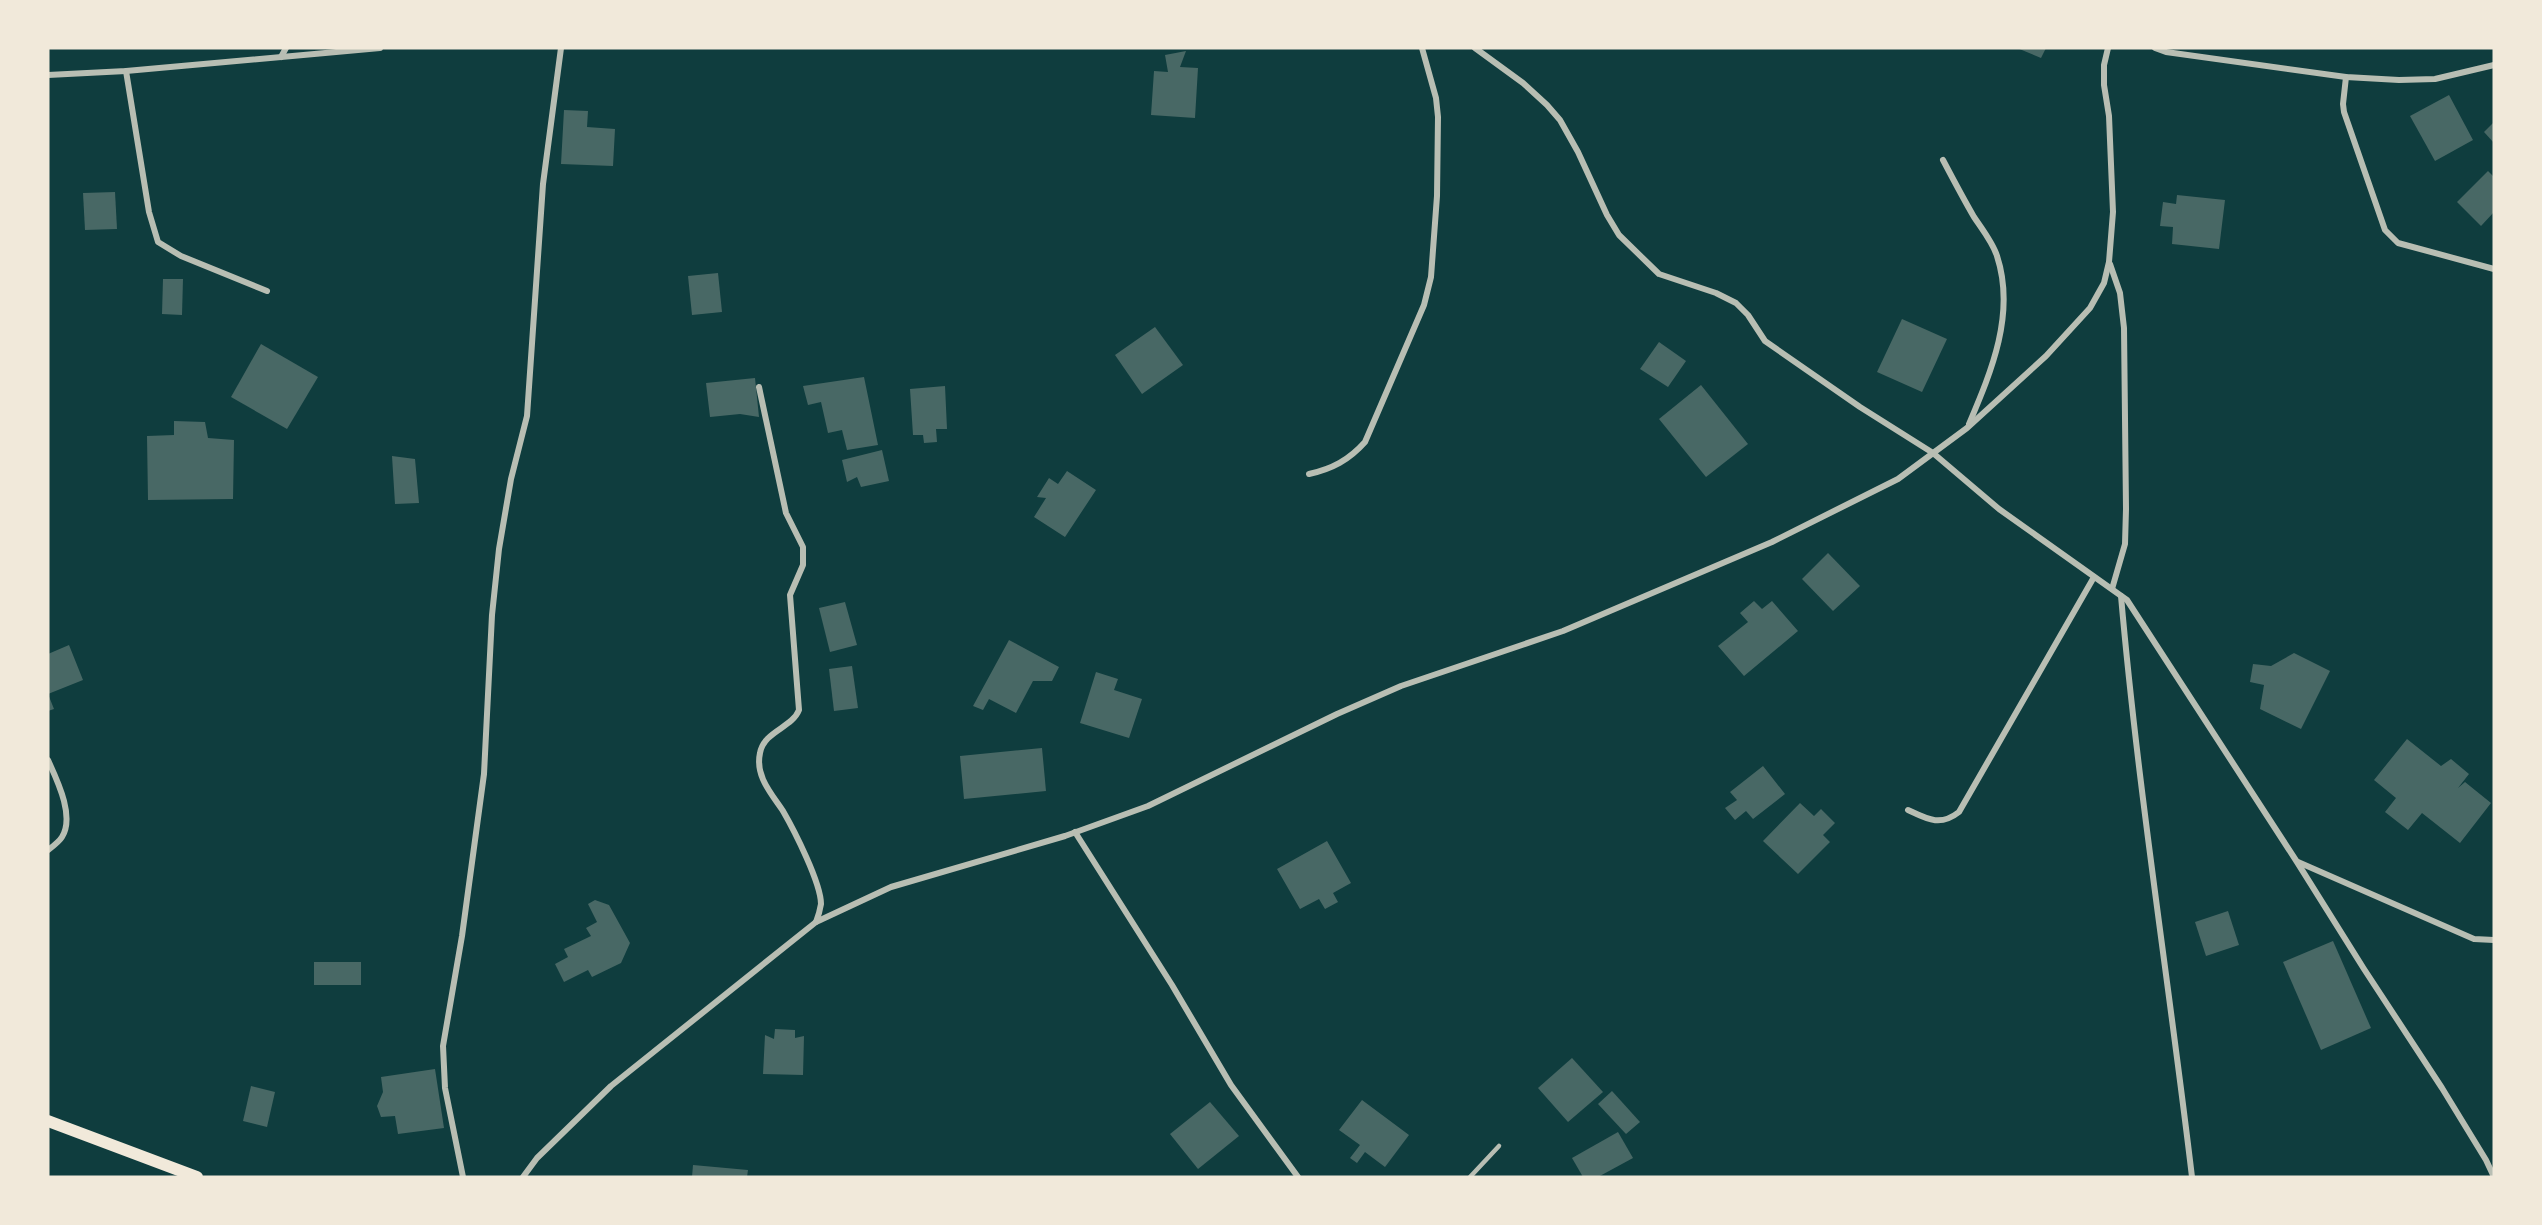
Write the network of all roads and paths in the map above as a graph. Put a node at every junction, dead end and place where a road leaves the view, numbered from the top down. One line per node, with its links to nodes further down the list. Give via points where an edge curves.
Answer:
1 (286, 48): 8 (street)
2 (380, 48): 8 (street)
3 (561, 48): 34 (street, via 543,184 527,416 499,549 484,774 443,1046 445,1088)
4 (1422, 48): 20 (street, via 1438,117 1437,196 1429,291 1365,442 1347,460)
5 (1476, 48): 19 (street, via 1523,83 1560,120 1619,235 1659,274 1736,303 1765,341)
6 (2108, 48): 14 (street, via 2104,84 2114,212)
7 (2155, 48): 12 (street)
8 (281, 57): 10 (street)
9 (2494, 65): 12 (street, via 2435,79)
10 (126, 71): 11 (street); 16 (street, via 149,212 158,242 181,256)
11 (48, 75)
12 (2346, 77): 15 (street, via 2344,112 2390,237 2398,243)
13 (1943, 160): 18 (street, via 1996,254 2002,276 2000,341)
14 (2109, 262): 18 (street, via 2104,283 2090,308 2046,356); 22 (street, via 2120,293 2124,328 2126,487 2125,544)
15 (2494, 269)
16 (267, 291)
17 (759, 387): 29 (street, via 786,513 803,547 803,565 790,595 799,710 795,719 766,739 760,751 759,769 817,882 821,904)
18 (1967, 428): 19 (street)
19 (1933, 453): 21 (street, via 1999,508); 26 (street, via 1898,479 1772,543 1563,631 1401,686 1148,806)
20 (1309, 474)
21 (2094, 577): 22 (street); 25 (street, via 1959,812 1941,822)
22 (2112, 589): 23 (street)
23 (2121, 596): 28 (street); 38 (street, via 2130,695)
24 (48, 760): 27 (street, via 63,795 66,818 62,837)
25 (1908, 810)
26 (1075, 832): 29 (street, via 891,887); 36 (street, via 1231,1085)
27 (48, 850)
28 (2297, 862): 30 (street, via 2474,939); 39 (street, via 2442,1088)
29 (816, 922): 35 (street, via 611,1086 537,1158)
30 (2494, 940)
31 (48, 1121): 33 (main road)
32 (1498, 1146): 37 (lane)
33 (197, 1177)
34 (463, 1177)
35 (523, 1177)
36 (1298, 1177)
37 (1470, 1177)
38 (2192, 1177)
39 (2494, 1177)

